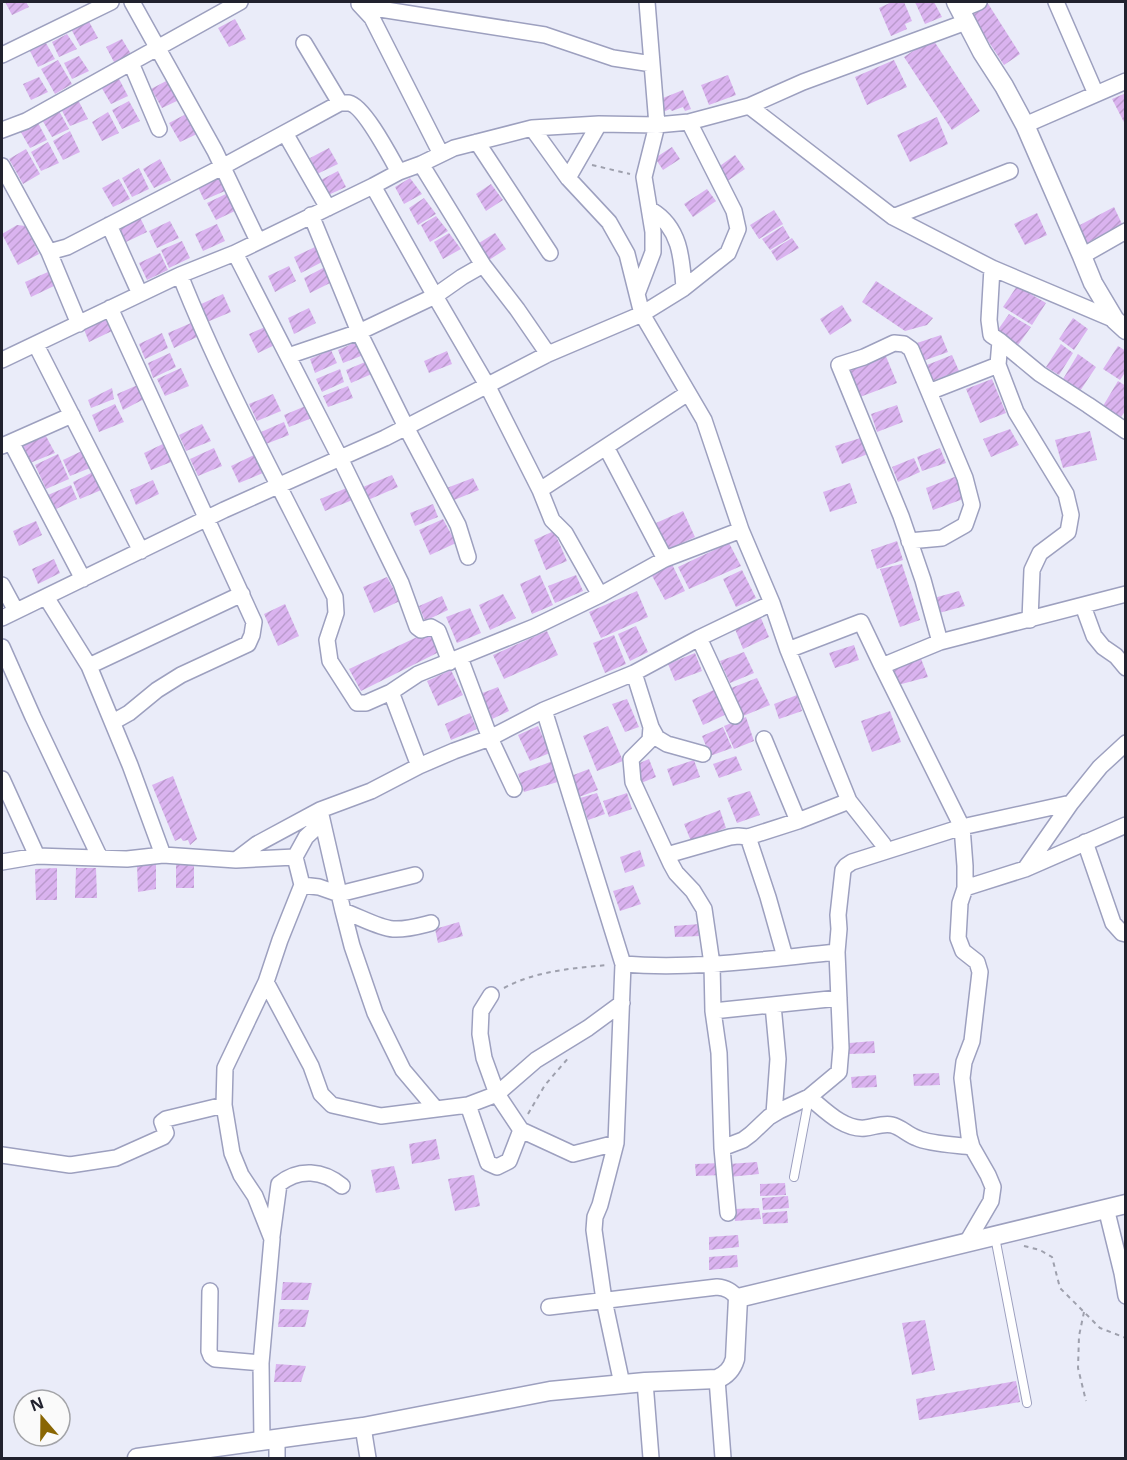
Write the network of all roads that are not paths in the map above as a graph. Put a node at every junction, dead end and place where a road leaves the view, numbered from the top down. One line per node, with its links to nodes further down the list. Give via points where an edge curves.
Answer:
1 (111, 2): 11 (street)
2 (132, 2): 10 (street)
3 (240, 2): 10 (street)
4 (647, 2): 13 (street)
5 (979, 2): 8 (street)
6 (1056, 2): 15 (street)
7 (363, 3): 13 (street, via 545,35 613,58); 27 (street)
8 (961, 11): 17 (street); 21 (street)
9 (304, 43): 16 (street)
10 (158, 48): 12 (street); 30 (street)
11 (2, 55)
12 (131, 63): 23 (street); 24 (street, via 26,121)
13 (652, 64): 20 (street)
14 (1125, 81): 15 (street)
15 (1096, 94): 21 (street)
16 (340, 103): 25 (street); 32 (street, via 355,106 378,134)
17 (749, 106): 18 (street); 38 (street)
18 (689, 122): 20 (street); 49 (street, via 735,211 738,230 728,253)
19 (599, 124): 20 (street); 22 (street); 33 (street)
20 (657, 125): 36 (street, via 644,177)
21 (1025, 125): 45 (street)
22 (532, 128): 26 (street); 33 (street)
23 (159, 129)
24 (2, 130)
25 (285, 133): 30 (street); 35 (street)
26 (477, 142): 27 (street); 44 (street)
27 (441, 154): 28 (street)
28 (421, 164): 32 (street); 46 (street)
29 (2, 166): 42 (street)
30 (222, 167): 39 (street); 41 (street)
31 (1010, 171): 38 (street)
32 (399, 172): 34 (street)
33 (568, 178): 51 (street, via 609,222 627,254)
34 (373, 186): 35 (street); 52 (street)
35 (328, 208): 37 (street)
36 (651, 210): 49 (street, via 669,224 678,245); 51 (street, via 653,252)
37 (311, 215): 41 (street); 57 (street)
38 (893, 217): 47 (street)
39 (109, 225): 42 (street); 50 (street)
40 (1125, 231): 45 (street)
41 (258, 242): 43 (street)
42 (49, 252): 55 (street)
43 (235, 253): 48 (street); 61 (street)
44 (550, 253)
45 (1082, 256): 56 (street, via 1093,283)
46 (483, 265): 52 (street); 60 (street)
47 (992, 268): 56 (street); 58 (street, via 989,320 991,335)
48 (180, 275): 50 (street); 73 (street, via 227,383)
49 (684, 288): 54 (street)
50 (140, 294): 53 (street)
51 (637, 294): 54 (street)
52 (435, 296): 57 (street); 64 (street)
53 (110, 308): 55 (street); 75 (street)
54 (642, 314): 60 (street); 66 (street)
55 (79, 324): 59 (street)
56 (1120, 325)
57 (359, 332): 61 (street); 68 (street)
58 (1000, 341): 63 (street); 69 (street, via 1040,374)
59 (36, 345): 62 (street); 67 (street)
60 (548, 354): 64 (street)
61 (288, 356): 72 (street)
62 (2, 360)
63 (998, 365): 65 (street); 91 (street, via 1016,412 1066,494 1071,515 1068,532 1040,553 1032,570)
64 (487, 386): 68 (street); 74 (street)
65 (929, 392): 77 (street, via 965,478 972,505 965,525 942,538); 77 (street, via 911,349 904,344 894,343 839,365)
66 (688, 393): 71 (street); 76 (street, via 704,420)
67 (72, 415): 70 (street); 78 (street)
68 (406, 427): 72 (street); 79 (street, via 458,525)
69 (1125, 431)
70 (6, 444): 81 (street)
71 (606, 447): 74 (street); 80 (street)
72 (340, 458): 73 (street); 97 (street, via 401,582 417,627 438,631)
73 (279, 486): 75 (street); 101 (street, via 335,597 336,613 327,640 330,661 357,703)
74 (540, 490): 85 (street, via 552,520 565,533)
75 (206, 519): 78 (street); 83 (street)
76 (741, 530): 80 (street); 87 (street)
77 (909, 541): 93 (street)
78 (141, 551): 81 (street)
79 (468, 557)
80 (665, 559): 85 (street)
81 (83, 579): 86 (street)
82 (2, 585): 89 (street)
83 (242, 594): 98 (street); 104 (street, via 254,622 248,644 181,675)
84 (1125, 594): 88 (street)
85 (600, 595): 97 (street)
86 (46, 597): 89 (street); 98 (street)
87 (772, 603): 92 (street); 95 (street)
88 (1083, 606): 91 (street); 96 (street, via 1094,636)
89 (16, 611): 90 (street)
90 (2, 618)
91 (1030, 620): 93 (street)
92 (699, 638): 100 (street); 103 (street)
93 (940, 642): 99 (street)
94 (2, 647): 126 (street)
95 (788, 650): 99 (street, via 861,622); 113 (street)
96 (1122, 659)
97 (455, 660): 101 (street, via 418,674); 106 (street)
98 (89, 666): 104 (street)
99 (882, 666): 118 (street)
100 (634, 673): 102 (street); 105 (street)
101 (391, 692): 110 (street)
102 (544, 710): 106 (street); 140 (street)
103 (735, 716)
104 (112, 722): 122 (street)
105 (651, 727): 109 (street, via 657,738 667,744); 123 (street, via 650,740 630,759 633,782)
106 (490, 738): 110 (street); 112 (street)
107 (764, 739): 116 (street)
108 (1125, 743): 114 (street)
109 (703, 754)
110 (419, 766): 115 (street)
111 (2, 779): 124 (street)
112 (514, 789)
113 (849, 801): 116 (street); 121 (street)
114 (1071, 803): 118 (street); 129 (street)
115 (321, 816): 125 (street); 127 (street, via 257,844); 133 (street)
116 (798, 821): 119 (street)
117 (1125, 825): 120 (street)
118 (962, 828): 121 (street); 132 (street)
119 (748, 837): 123 (street, via 730,837); 138 (street)
120 (1085, 842): 129 (street); 136 (street, via 1113,923)
121 (886, 851): 137 (street, via 852,862 843,870)
122 (163, 855): 126 (street); 127 (street)
123 (667, 855): 139 (street, via 704,909)
124 (37, 856): 126 (street); 128 (street)
125 (295, 857): 127 (street); 131 (street)
126 (100, 858)
127 (236, 860)
128 (2, 862)
129 (1025, 869): 132 (street)
130 (415, 875): 133 (street)
131 (302, 885): 133 (street, via 319,886); 141 (street)
132 (964, 888): 155 (street, via 958,938 980,972 972,1041 962,1070)
133 (339, 894): 134 (street)
134 (343, 911): 135 (street, via 392,929); 151 (street, via 375,1013 403,1070)
135 (431, 923)
136 (1125, 934)
137 (837, 951): 138 (street); 143 (street)
138 (785, 957): 139 (street)
139 (712, 963): 140 (street); 146 (street)
140 (623, 964): 144 (street)
141 (266, 982): 149 (street, via 225,1068); 151 (street, via 321,1094 332,1105 381,1116)
142 (491, 995): 147 (street, via 481,1011 480,1034 483,1059)
143 (839, 998): 145 (street); 148 (street, via 839,1072)
144 (622, 1003): 147 (street, via 536,1060); 154 (street)
145 (773, 1005): 146 (street); 152 (street, via 778,1059)
146 (712, 1011): 156 (street, via 719,1053)
147 (497, 1094): 150 (street); 153 (street)
148 (809, 1097): 152 (street); 155 (street, via 853,1128 889,1124 921,1140); 158 (lane)
149 (224, 1105): 157 (street, via 166,1119 162,1122 166,1133 163,1137 116,1158 70,1165); 164 (street, via 232,1153)
150 (468, 1105): 151 (street); 153 (street, via 488,1163 496,1167 509,1161)
151 (436, 1109)
152 (774, 1114): 156 (street, via 743,1140)
153 (520, 1130): 154 (street, via 573,1154)
154 (616, 1143): 169 (street, via 594,1230)
155 (972, 1147): 165 (street, via 988,1174 993,1194)
156 (722, 1149): 162 (street)
157 (2, 1155)
158 (794, 1177)
159 (342, 1186): 164 (street, via 322,1174 301,1173 286,1178 279,1184)
160 (1125, 1204): 161 (street)
161 (1106, 1208): 163 (street); 167 (street)
162 (728, 1213)
163 (995, 1235): 165 (street); 175 (lane)
164 (272, 1239): 171 (street)
165 (967, 1242): 168 (street)
166 (210, 1291): 171 (street, via 211,1356)
167 (1125, 1296)
168 (738, 1298): 169 (street, via 725,1287 717,1287); 172 (street, via 735,1359 725,1376)
169 (604, 1300): 170 (street); 174 (street)
170 (549, 1306)
171 (261, 1363): 177 (street)
172 (717, 1380): 173 (street); 182 (street)
173 (645, 1382): 174 (street); 181 (street)
174 (622, 1384): 176 (street, via 550,1391)
175 (1027, 1403)
176 (363, 1427): 177 (street); 180 (street)
177 (269, 1440): 178 (street); 179 (street)
178 (137, 1458)
179 (277, 1458)
180 (368, 1458)
181 (651, 1458)
182 (723, 1458)

